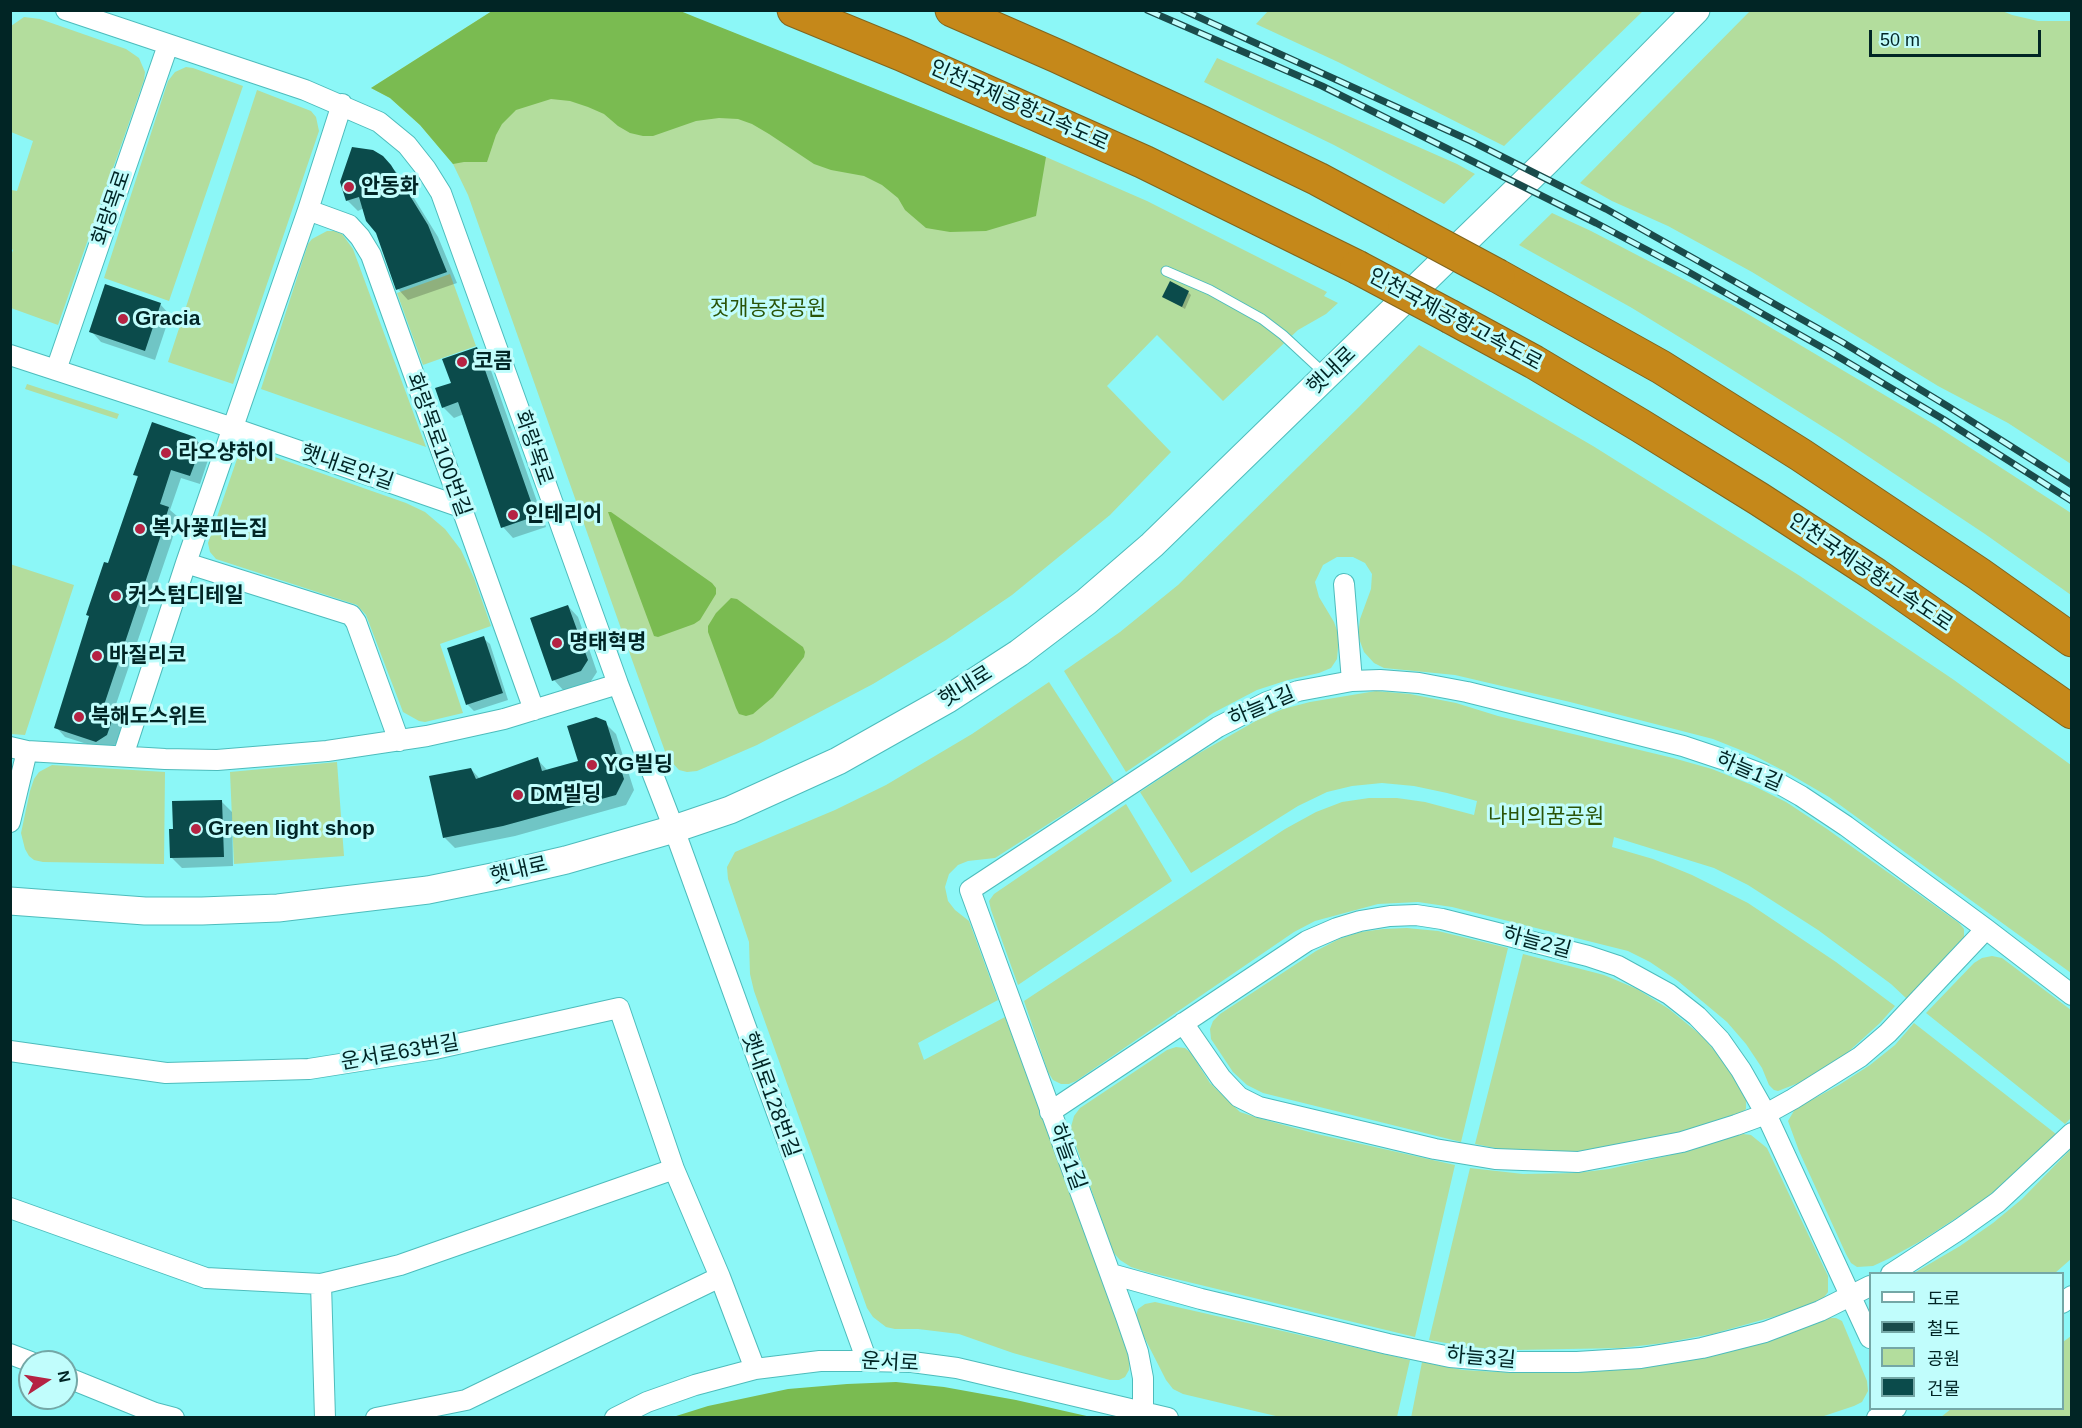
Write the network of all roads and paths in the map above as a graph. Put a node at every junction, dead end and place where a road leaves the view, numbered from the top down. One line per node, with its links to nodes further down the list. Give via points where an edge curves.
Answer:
1 (66, 10): 5 (street, 화랑목로)
2 (794, 10): 20 (highway, 인천국제공항고속도로, bridge, via 1144,162 1357,267 1534,362 1876,575)
3 (952, 10): 16 (highway, bridge, via 1318,179 1661,367 1801,455)
4 (1696, 10): 11 (main road, 햇내로)
5 (168, 45): 6 (street, 화랑목로); 10 (street, 화랑목로)
6 (342, 104): 7 (street); 18 (street, 화랑목로, via 379,122 407,146 441,193)
7 (308, 210): 12 (street); 13 (street, 화랑목로100번길, via 349,225 371,255)
8 (1166, 271): 11 (lane, via 1262,319)
9 (10, 356): 10 (street, 햇내로안길)
10 (56, 370): 12 (street, 햇내로안길)
11 (1327, 376): 25 (main road, 햇내로, via 1152,545 1019,653 948,699 838,761 730,810)
12 (233, 428): 13 (street, 햇내로안길); 14 (street)
13 (460, 507): 19 (street, 화랑목로100번길)
14 (186, 564): 21 (street, via 351,615); 23 (street)
15 (1344, 584): 17 (street)
16 (2072, 640)
17 (1352, 681): 27 (street, 하늘1길, via 1419,683 1467,692 1683,746 1762,774 1846,826); 31 (street, 하늘1길, via 1298,691 1242,713 970,890)
18 (618, 684): 19 (street); 25 (street, 화랑목로)
19 (534, 710): 21 (street)
20 (2072, 712)
21 (399, 741): 23 (street, via 238,759)
22 (19, 749): 23 (street); 24 (street)
23 (123, 756)
24 (10, 822)
25 (674, 829): 26 (main road, 햇내로, via 497,876 428,890 309,905 145,911); 43 (street, 햇내로128번길)
26 (10, 901)
27 (1986, 929): 28 (street, 하늘1길); 32 (street, via 1860,1057)
28 (2072, 994)
29 (1183, 1023): 31 (street, 하늘2길); 32 (street, via 1221,1078 1239,1096 1259,1107 1435,1149 1495,1159 1578,1162 1609,1157 1682,1142); 32 (street, 하늘2길, via 1277,959 1336,928 1390,916 1442,919 1608,962 1661,989 1697,1016 1720,1040)
30 (10, 1051): 34 (street, 운서로63번길, via 166,1073 309,1069 435,1049 619,1008)
31 (1050, 1112): 37 (street, 하늘1길)
32 (1766, 1114): 41 (street, 하늘2길)
33 (2072, 1133): 36 (street, via 1998,1202)
34 (674, 1169): 38 (street, 운서로63번길); 39 (street, via 400,1265)
35 (10, 1208): 39 (street, via 206,1278)
36 (1894, 1272)
37 (1111, 1274): 41 (street, 하늘3길, via 1388,1344 1450,1357 1511,1362 1630,1359 1702,1348 1765,1332); 47 (street, 하늘1길, via 1138,1352)
38 (720, 1277): 44 (street, 운서로63번길); 50 (street, via 466,1400)
39 (321, 1284): 49 (street)
40 (1869, 1287): 41 (street, 하늘3길)
41 (1851, 1296): 42 (street, 하늘2길)
42 (1869, 1336)
43 (867, 1360): 44 (street, 운서로); 47 (street, 운서로, via 957,1368)
44 (755, 1369): 51 (street, 운서로, via 694,1385)
45 (78, 1382): 48 (street)
46 (1892, 1410): 53 (street)
47 (1143, 1411): 52 (street, 운서로)
48 (174, 1418)
49 (326, 1418)
50 (376, 1418)
51 (615, 1418)
52 (1168, 1418)
53 (1877, 1418)

